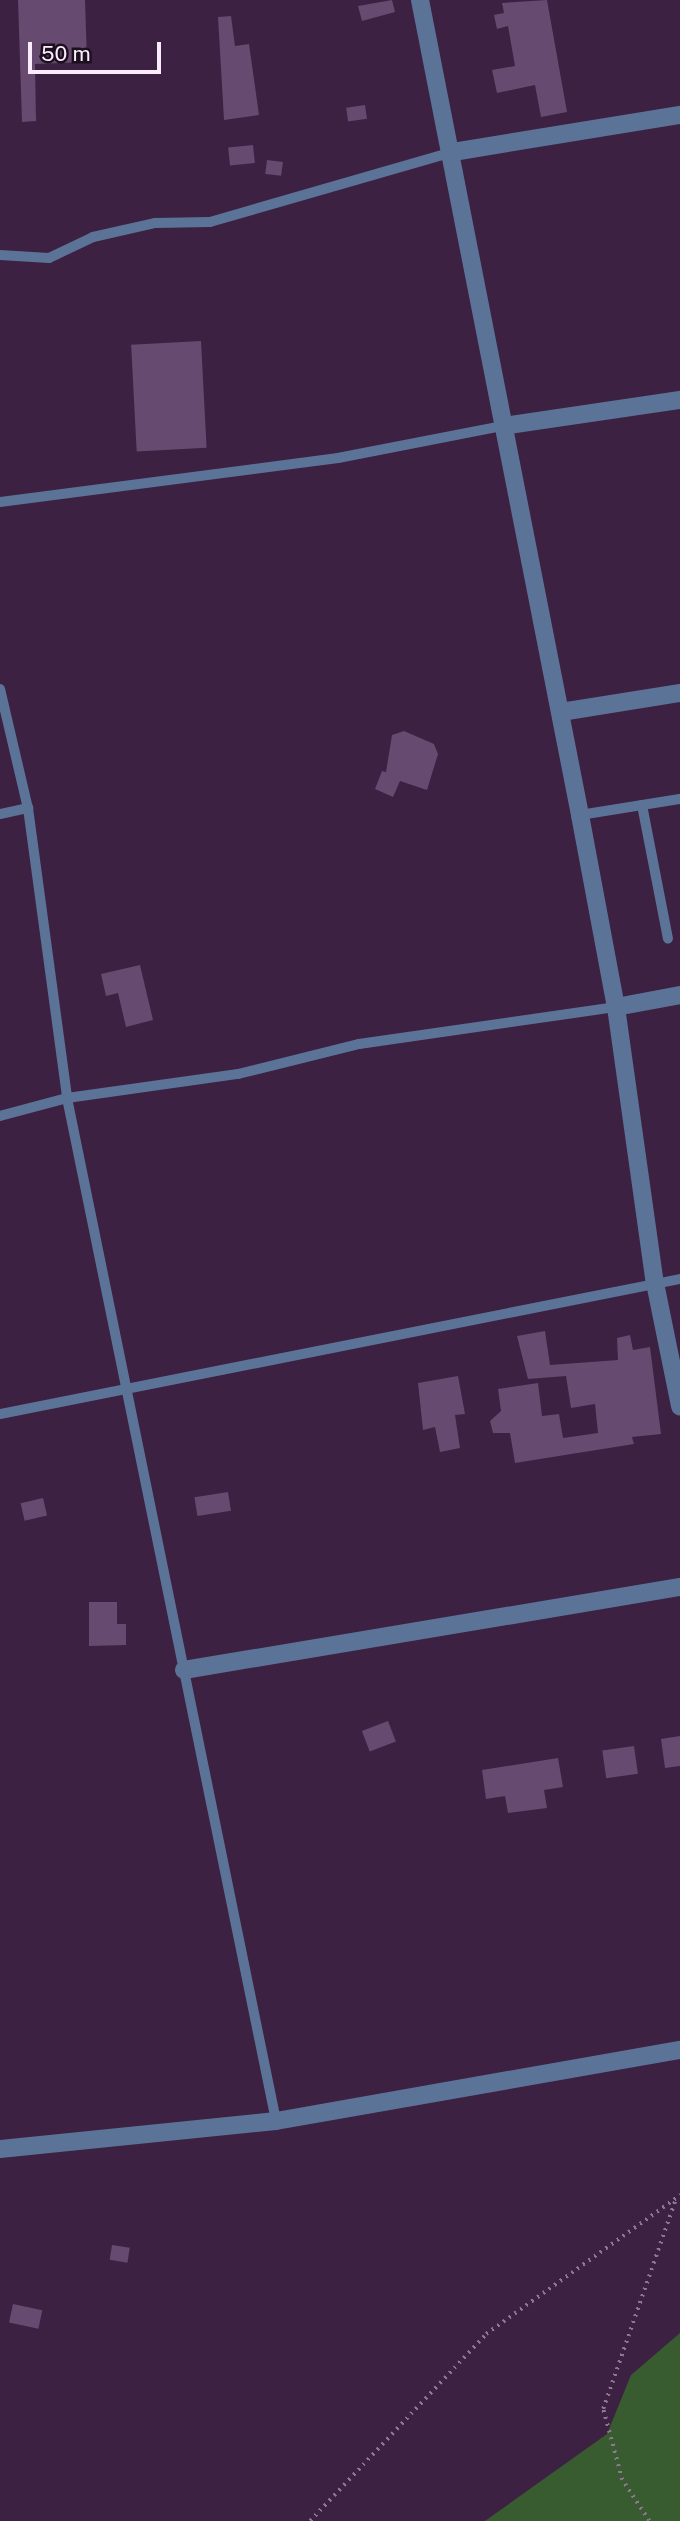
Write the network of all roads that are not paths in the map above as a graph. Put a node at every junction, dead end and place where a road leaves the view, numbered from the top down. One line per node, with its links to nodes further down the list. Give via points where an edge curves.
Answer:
1 (420, 0): 3 (street)
2 (680, 115): 3 (street)
3 (453, 152): 4 (lane, via 210,222 155,223 93,237 49,258); 6 (street)
4 (0, 255)
5 (680, 400): 6 (street)
6 (503, 426): 7 (lane, via 338,458); 10 (street)
7 (0, 502)
8 (0, 689): 13 (lane)
9 (680, 693): 10 (street)
10 (561, 712): 15 (street)
11 (680, 799): 12 (lane)
12 (642, 805): 15 (lane); 16 (lane)
13 (28, 808): 14 (lane); 19 (lane)
14 (0, 814)
15 (580, 815): 18 (street)
16 (668, 939)
17 (680, 995): 18 (street)
18 (616, 1007): 19 (lane, via 359,1044 238,1074); 22 (street)
19 (67, 1098): 20 (lane); 23 (lane)
20 (0, 1116)
21 (680, 1279): 22 (lane)
22 (655, 1283): 23 (lane); 24 (street)
23 (125, 1392): 25 (lane); 27 (lane)
24 (680, 1406)
25 (0, 1414)
26 (680, 1587): 27 (street)
27 (184, 1670): 29 (lane)
28 (680, 2050): 29 (street)
29 (276, 2121): 30 (street)
30 (0, 2149)

